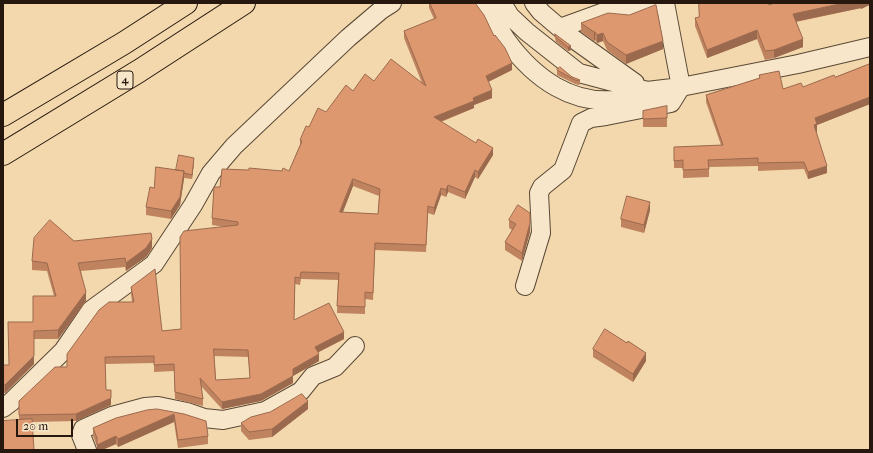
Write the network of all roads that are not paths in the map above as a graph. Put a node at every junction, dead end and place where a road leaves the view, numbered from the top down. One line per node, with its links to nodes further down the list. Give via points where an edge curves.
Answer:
1 (186, 3): 13 (highway)
2 (244, 3): 14 (highway, 4)
3 (392, 3): 17 (street, via 348,38 234,146 211,173 194,205 154,264 91,310 63,351)
4 (482, 3): 12 (street, via 488,8 517,54 542,79 559,89 589,99 606,101)
5 (502, 3): 12 (street, via 510,16 527,32 580,72)
6 (534, 3): 9 (street)
7 (654, 3): 9 (street, via 626,13 607,12)
8 (665, 3): 11 (street)
9 (560, 28): 12 (street)
10 (870, 47): 11 (street)
11 (681, 87): 12 (street); 15 (street, via 671,103 591,118 581,123 563,170 542,187 539,193 541,233)
12 (647, 91)
13 (3, 115)
14 (3, 154)
15 (525, 286)
16 (355, 346): 18 (street, via 335,367 313,376 301,391 265,411 223,420 204,418 158,406 145,406 112,416 84,429 81,435)
17 (3, 408)
18 (87, 450)

